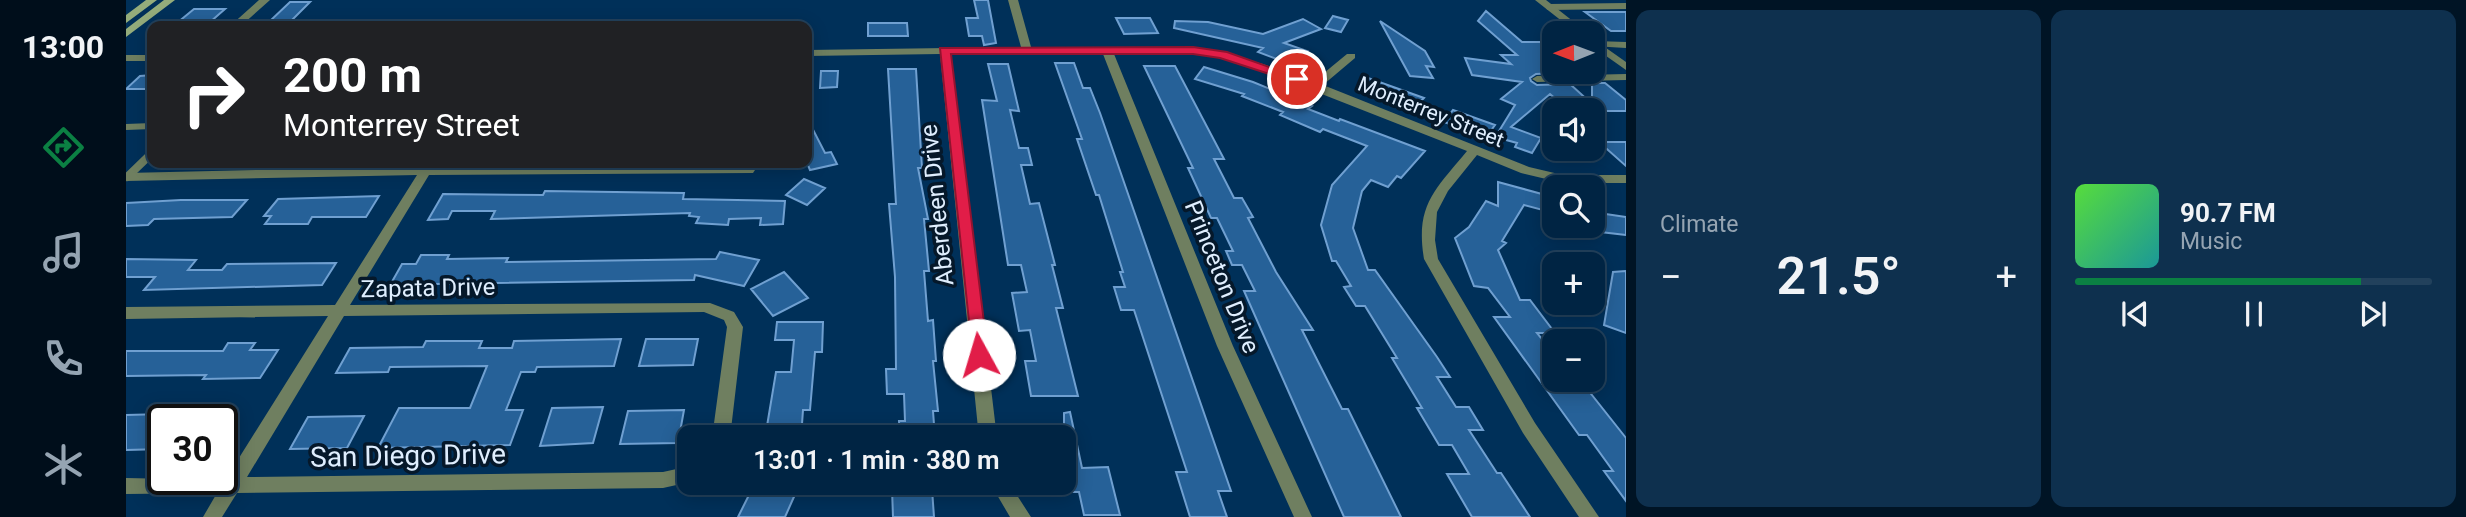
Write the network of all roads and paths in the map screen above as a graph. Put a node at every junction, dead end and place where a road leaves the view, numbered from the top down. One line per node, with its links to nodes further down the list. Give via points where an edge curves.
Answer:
1 (152, 0): 7 (main road)
2 (170, 0): 11 (main road)
3 (265, 0): 9 (street)
4 (1013, 0): 14 (street)
5 (1545, 3): 6 (lane); 10 (street)
6 (1626, 6)
7 (131, 13): 8 (main road)
8 (126, 20)
9 (241, 21)
10 (1568, 21)
11 (126, 34)
12 (1605, 43): 13 (street)
13 (1626, 45)
14 (1027, 50): 15 (street, Monterrey Street); 16 (street, Monterrey Street)
15 (1107, 50): 25 (street, Monterrey Street, via 1207,52); 47 (street, Princeton Drive, via 1225,346)
16 (944, 51): 18 (street, Monterrey Street); 37 (street, Aberdeen Drive)
17 (1605, 51): 22 (street)
18 (812, 53)
19 (1351, 56): 25 (street)
20 (126, 58): 21 (street)
21 (147, 58)
22 (1626, 67)
23 (1626, 77): 24 (street)
24 (1537, 79)
25 (1315, 86): 28 (street, Monterrey Street)
26 (147, 126): 27 (lane)
27 (126, 127)
28 (1474, 151): 33 (street, Monterrey Street, via 1545,175); 48 (street, via 1430,207 1426,239 1431,259 1529,428)
29 (147, 158): 32 (lane)
30 (426, 170): 31 (street); 32 (street); 34 (street)
31 (749, 170)
32 (126, 177)
33 (1626, 180)
34 (340, 311): 35 (street, Zapata Drive); 36 (street, Zapata Drive, via 719,310 735,327); 38 (street)
35 (126, 313)
36 (723, 425)
37 (987, 425)
38 (238, 475)
39 (677, 477): 40 (street, San Diego Drive)
40 (238, 485)
41 (126, 486): 42 (street, San Diego Drive)
42 (147, 486)
43 (226, 495): 45 (street)
44 (1006, 495): 46 (street)
45 (212, 517)
46 (1022, 517)
47 (1303, 517)
48 (1590, 517)

